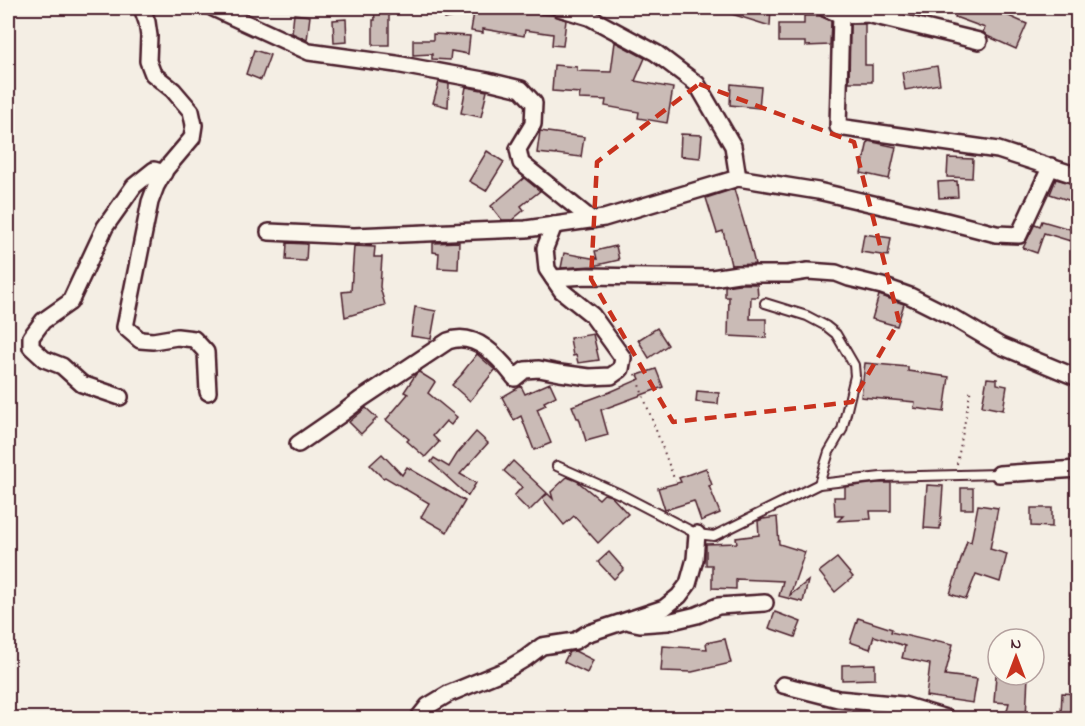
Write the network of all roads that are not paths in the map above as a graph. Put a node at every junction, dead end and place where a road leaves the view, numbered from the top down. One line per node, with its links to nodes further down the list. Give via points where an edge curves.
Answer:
1 (142, 8): 10 (street, via 153,75 191,111 194,125 192,138)
2 (213, 8): 13 (street, via 309,52 396,64 521,89 534,103 533,124 518,149 521,163)
3 (559, 8): 6 (street)
4 (825, 8): 7 (street)
5 (857, 10): 7 (street); 8 (street)
6 (590, 12): 12 (street, via 697,84 733,146)
7 (841, 15): 9 (street, via 838,127 998,150)
8 (980, 41)
9 (1051, 166): 11 (street); 12 (street, via 1019,235 996,234 818,191)
10 (164, 173): 19 (street, via 150,202 125,327 140,340 194,339 206,352); 20 (street, via 154,170 134,186 105,227 70,302 43,321 31,337 31,347 44,359 62,366 82,384)
11 (1077, 176)
12 (738, 178): 13 (street)
13 (592, 220): 14 (street)
14 (554, 225): 15 (street, via 354,236); 16 (street, via 545,248 547,269)
15 (269, 232)
16 (553, 278): 18 (street, via 836,273 910,296 1000,346); 21 (street, via 562,291 591,315 622,358 621,369 611,375 589,377 525,370 515,378 500,358 481,345 469,339 454,339)
17 (765, 303): 25 (lane, via 826,326 836,334 854,365 842,430 829,452)
18 (1077, 378)
19 (208, 393)
20 (120, 397)
21 (298, 444)
22 (557, 466): 26 (lane)
23 (1077, 470): 24 (street)
24 (999, 474): 25 (lane, via 881,477)
25 (819, 484): 26 (lane, via 714,536)
26 (697, 534): 28 (street, via 688,585 679,596 664,608)
27 (765, 603): 28 (street, via 718,606 668,622)
28 (624, 621): 30 (street, via 575,641 542,646 506,670 447,694 428,706 420,716)
29 (783, 685): 31 (street, via 838,699 903,705)
30 (424, 718)
31 (946, 718)

